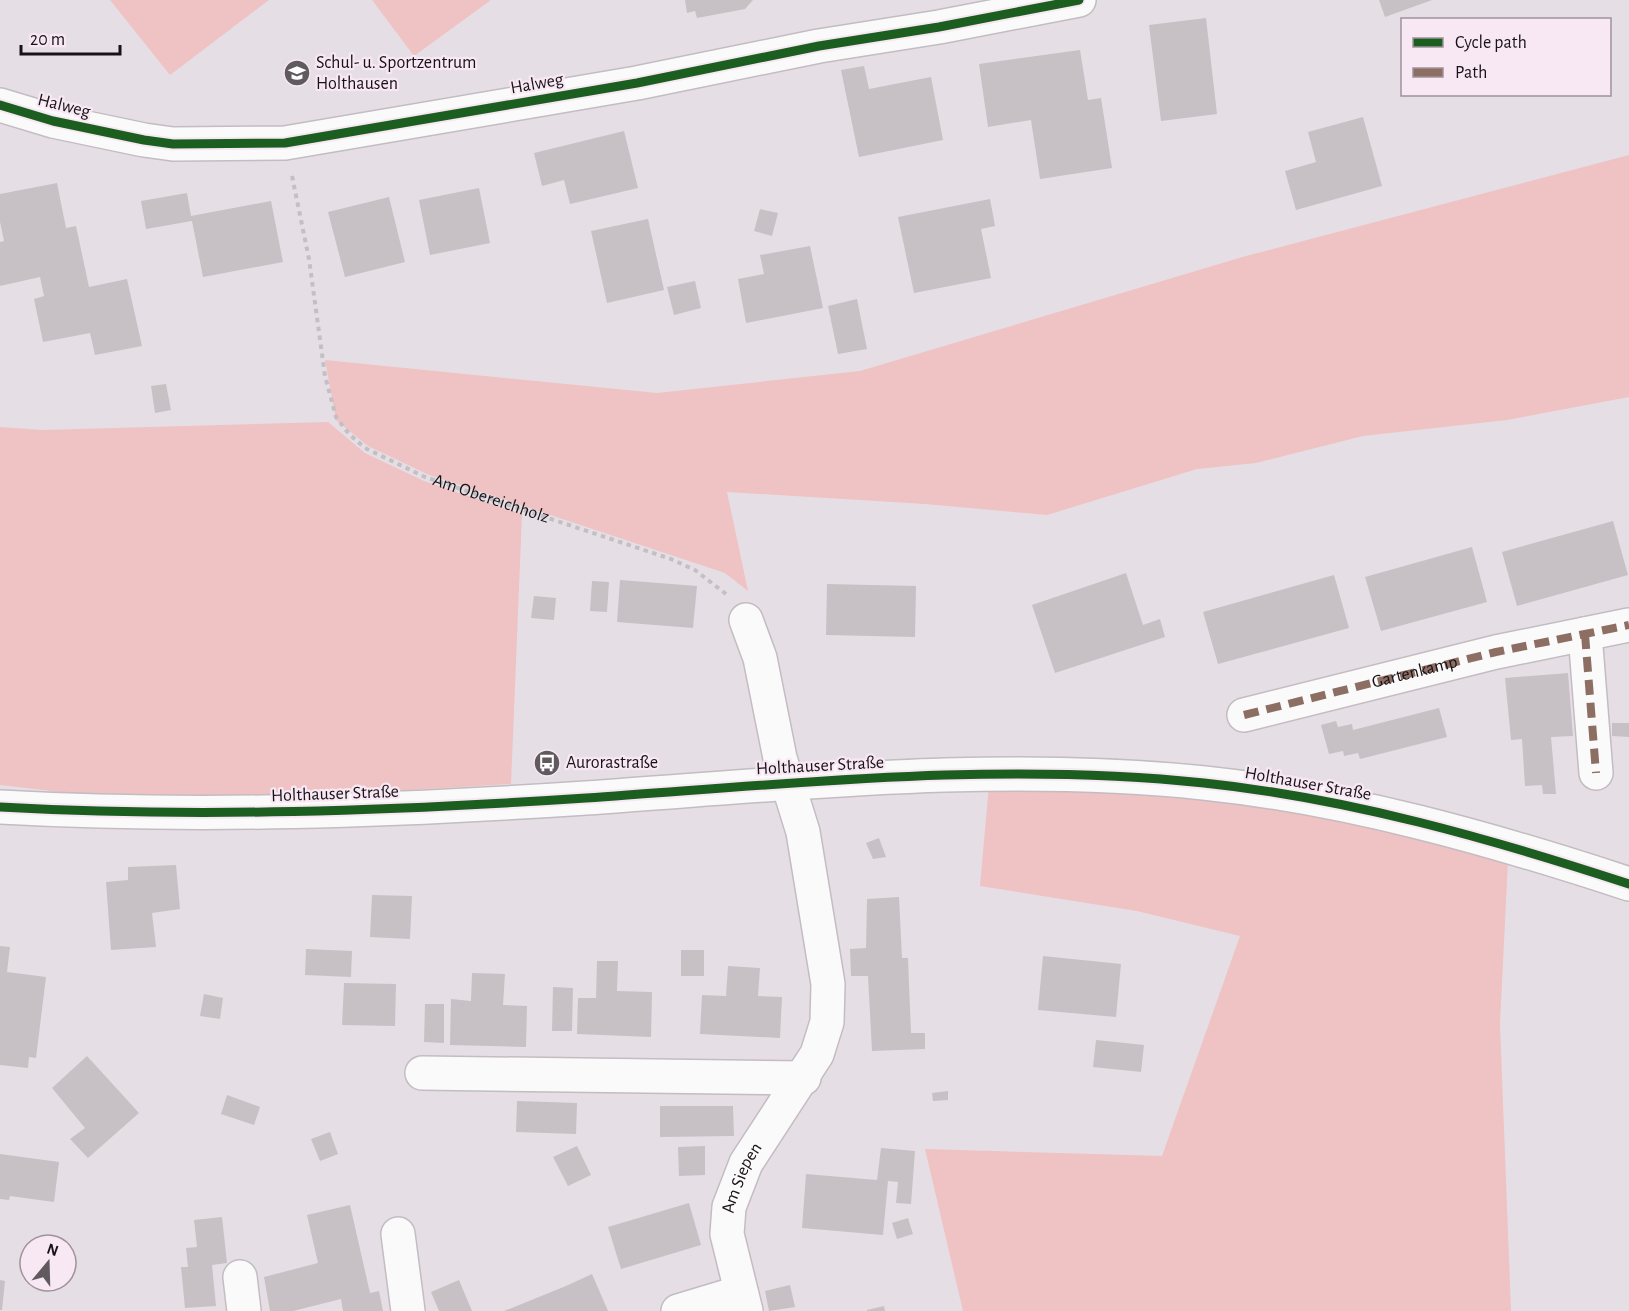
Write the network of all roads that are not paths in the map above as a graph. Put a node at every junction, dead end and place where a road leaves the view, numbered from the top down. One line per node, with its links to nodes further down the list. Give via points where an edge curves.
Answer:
1 (1079, 0): 2 (street, Halweg, via 637,83 285,143 219,145 154,141 53,122)
2 (0, 105)
3 (746, 620): 8 (street, via 760,658)
4 (1629, 625): 5 (street, Gartenkamp)
5 (1585, 634): 6 (street, Gartenkamp, via 1496,652); 7 (street)
6 (1244, 716)
7 (1596, 773)
8 (788, 784): 9 (street, Holthauser Straße, via 360,810 239,813); 10 (street, Holthauser Straße, via 1040,775 1205,783 1362,810 1516,849); 12 (street, via 813,882 828,984 823,1039)
9 (0, 807)
10 (1629, 884)
11 (422, 1073): 12 (street)
12 (804, 1078): 15 (street, Am Siepen, via 746,1163 729,1207 727,1233)
13 (398, 1234): 17 (street)
14 (240, 1277): 16 (street)
15 (743, 1302): 18 (street, Am Siepen)
16 (244, 1311)
17 (408, 1311)
18 (678, 1311)

